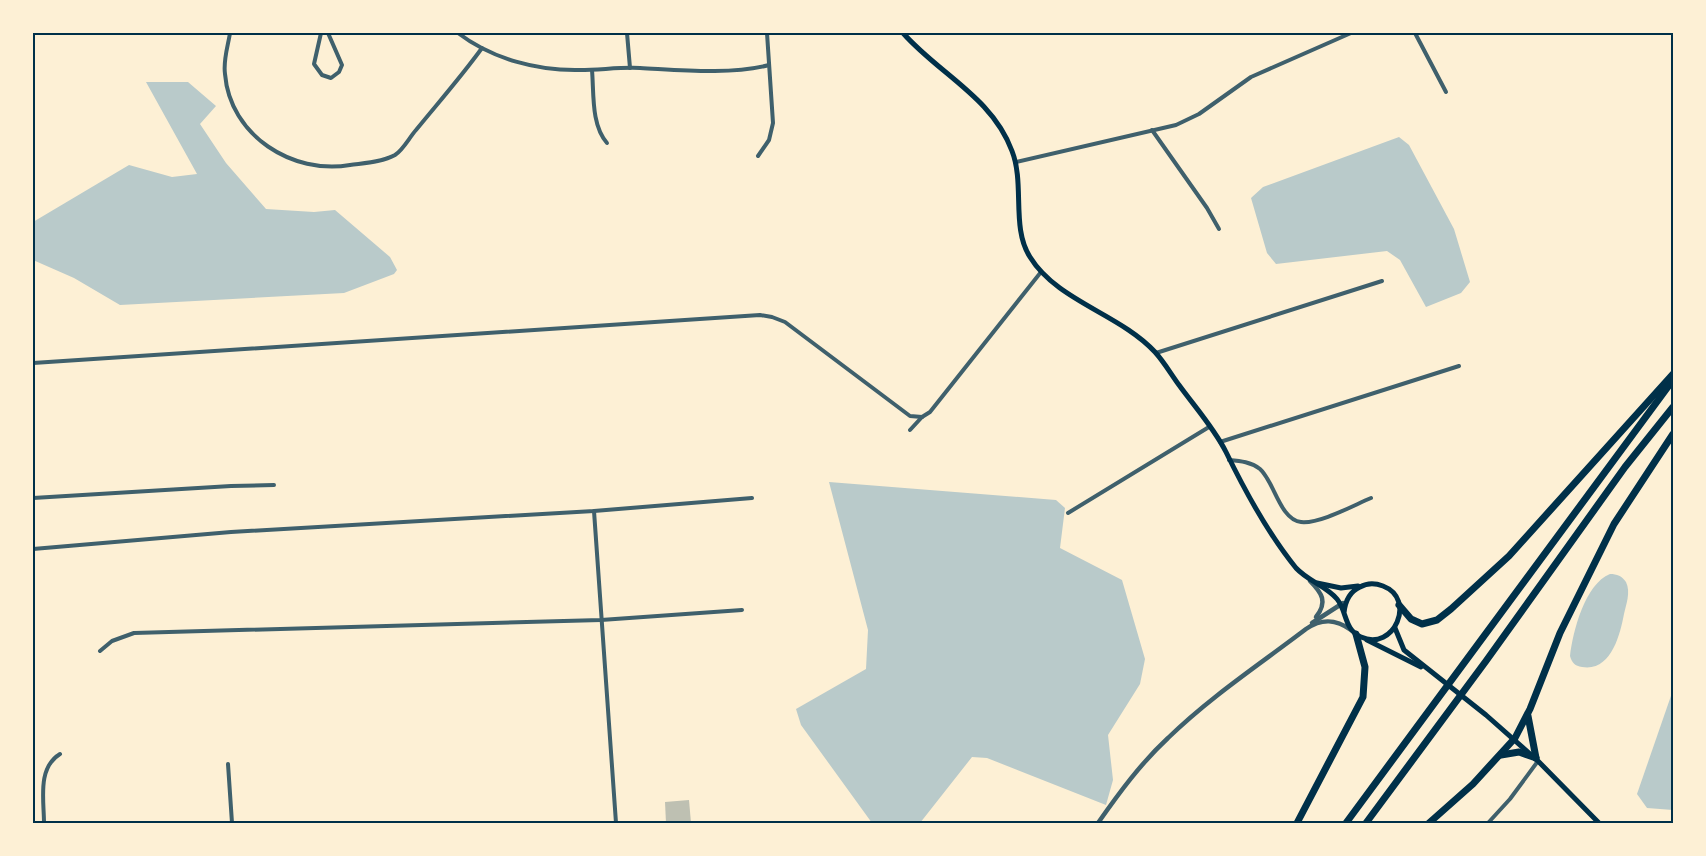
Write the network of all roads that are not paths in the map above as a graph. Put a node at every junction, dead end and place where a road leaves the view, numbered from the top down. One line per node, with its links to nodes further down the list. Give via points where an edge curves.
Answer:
1 (230, 33): 10 (street, via 225,79 232,102 246,125 256,137 290,160 332,168 398,153)
2 (321, 33): 3 (street, via 314,64 322,75 331,78 342,65)
3 (328, 33)
4 (458, 33): 10 (street)
5 (627, 33): 12 (street)
6 (767, 33): 11 (street)
7 (903, 33): 18 (main road, via 995,117)
8 (1351, 33): 15 (street, via 1250,78 1191,118)
9 (1415, 33): 14 (street)
10 (482, 48): 13 (street, via 536,66)
11 (769, 65): 12 (street, via 693,71); 17 (street, via 772,129)
12 (630, 68): 13 (street)
13 (592, 70): 16 (street, via 599,133)
14 (1446, 92)
15 (1152, 130): 18 (street); 19 (street)
16 (607, 143)
17 (758, 156)
18 (1016, 162): 20 (main road, via 1022,237 1028,255)
19 (1219, 229)
20 (1041, 272): 22 (main road, via 1127,328); 28 (street, via 930,412)
21 (1382, 280): 22 (street)
22 (1156, 353): 29 (main road)
23 (33, 363): 28 (street, via 760,315 779,318 910,416)
24 (1459, 366): 32 (street)
25 (1673, 374): 45 (highway, via 1509,556 1459,603 1427,624 1414,621)
26 (1673, 380): 66 (highway)
27 (1673, 407): 67 (highway)
28 (922, 417): 30 (street)
29 (1209, 427): 32 (main road); 39 (street)
30 (910, 430)
31 (1673, 434): 55 (highway, via 1614,524 1560,633)
32 (1219, 442): 33 (main road)
33 (1229, 460): 37 (street, via 1245,461 1260,469 1286,512 1299,521 1335,514); 41 (main road, via 1292,563)
34 (274, 485): 35 (street)
35 (33, 498)
36 (752, 498): 38 (street)
37 (1371, 498)
38 (594, 511): 40 (street, via 231,532); 48 (street)
39 (1068, 513)
40 (33, 549)
41 (1308, 579): 42 (main road, via 1341,588); 44 (main road, via 1332,594); 49 (street, via 1323,597 1321,610)
42 (1366, 584): 43 (main road); 45 (main road, via 1389,589)
43 (1347, 599): 44 (street); 47 (main road)
44 (1341, 605): 47 (main road); 49 (street)
45 (1400, 605): 50 (main road)
46 (742, 610): 48 (street)
47 (1344, 613): 52 (main road)
48 (601, 620): 53 (street, via 134,633 112,641); 63 (street)
49 (1313, 621): 51 (street)
50 (1395, 628): 52 (main road, via 1379,639); 54 (main road, via 1404,650)
51 (1306, 629): 52 (street, via 1330,620 1342,623); 64 (street, via 1168,737)
52 (1356, 634): 54 (main road); 65 (highway, via 1365,667 1363,697)
53 (100, 651)
54 (1432, 674): 56 (main road)
55 (1528, 714): 56 (highway); 59 (highway)
56 (1514, 740): 58 (highway); 59 (main road)
57 (60, 754): 61 (street, via 45,772)
58 (1501, 755): 59 (highway, via 1519,752); 68 (highway)
59 (1537, 760): 69 (street); 70 (main road)
60 (228, 764): 62 (street)
61 (44, 823)
62 (232, 823)
63 (616, 823)
64 (1098, 823)
65 (1298, 823)
66 (1346, 823)
67 (1366, 823)
68 (1429, 823)
69 (1488, 823)
70 (1599, 823)

